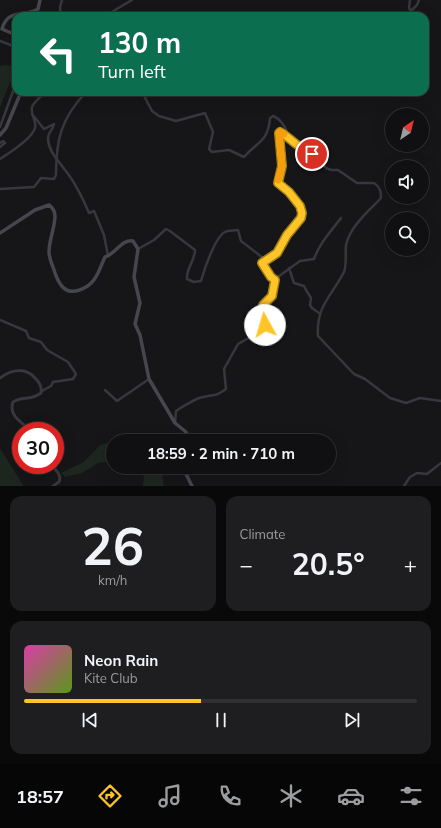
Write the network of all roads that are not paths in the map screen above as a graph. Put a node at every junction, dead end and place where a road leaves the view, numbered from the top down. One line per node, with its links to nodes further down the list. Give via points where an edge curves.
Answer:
1 (40, 0): 6 (main road, via 38,9)
2 (62, 0): 7 (street)
3 (132, 0): 8 (street)
4 (410, 0): 5 (street, via 411,11)
5 (419, 0)
6 (34, 12)
7 (61, 12)
8 (112, 12)
9 (12, 16): 10 (main road, via 2,29)
10 (12, 33)
11 (0, 41): 12 (street)
12 (12, 46)
13 (12, 94): 19 (street)
14 (19, 96): 20 (main road, via 6,128)
15 (41, 96): 18 (street, via 32,107)
16 (83, 96): 25 (street, via 58,136)
17 (144, 96): 21 (street, via 152,111 158,116 176,121 205,113 213,132 209,149 212,152 229,150 244,157 263,141 268,133 270,118 273,116 284,126)
18 (32, 114): 24 (street, via 34,132); 25 (street, via 44,129 54,124 48,138)
19 (0, 127)
20 (0, 135)
21 (290, 140): 31 (street, via 279,133 282,166 278,183 289,192 302,213 277,253); 34 (street, via 318,158 326,168 338,170 357,183 374,183 381,192 381,198 352,231 347,244 345,271 323,304)
22 (0, 143): 23 (street, via 5,143)
23 (0, 147)
24 (0, 159)
25 (56, 160): 26 (street, via 54,179 42,178 34,187); 30 (street, via 65,170 89,213 94,211 104,235)
26 (0, 189)
27 (341, 218): 32 (street, via 318,248 314,259 300,261)
28 (0, 233): 30 (main road, via 35,210 49,205 53,208 55,217 50,234 50,258 56,280 68,291 76,291 91,284 105,257)
29 (138, 249): 30 (main road, via 133,241 129,241 121,244 111,256); 31 (street, via 166,229 170,231 195,250 195,256 186,275 191,282 198,283 220,236 226,231 238,230 241,241); 37 (main road, via 134,277 139,309 135,324 140,335)
30 (108, 256)
31 (267, 261): 33 (street, via 262,263)
32 (289, 268): 33 (street); 34 (street, via 294,283 304,286 312,308)
33 (275, 280): 42 (street, via 272,296 263,305 263,330 238,344 224,369 226,389 215,396 193,400 187,406 179,408 176,411)
34 (320, 313): 40 (street, via 317,324 318,336 354,374 398,401 406,403 420,398)
35 (0, 320): 39 (street, via 26,331 29,338 41,342 47,350 68,362 76,374 73,379 53,382)
36 (0, 378): 39 (street, via 12,371 28,371 38,380)
37 (149, 379): 38 (street, via 116,401); 42 (main road)
38 (105, 390)
39 (42, 391): 41 (street, via 32,399 21,398 13,402 15,416)
40 (441, 401)
41 (21, 422)
42 (175, 423): 43 (main road)
43 (187, 434)
44 (441, 463): 49 (street, via 427,474 410,477)
45 (59, 474): 47 (street, via 59,482)
46 (186, 474): 48 (main road)
47 (53, 486)
48 (192, 486)
49 (404, 486)

